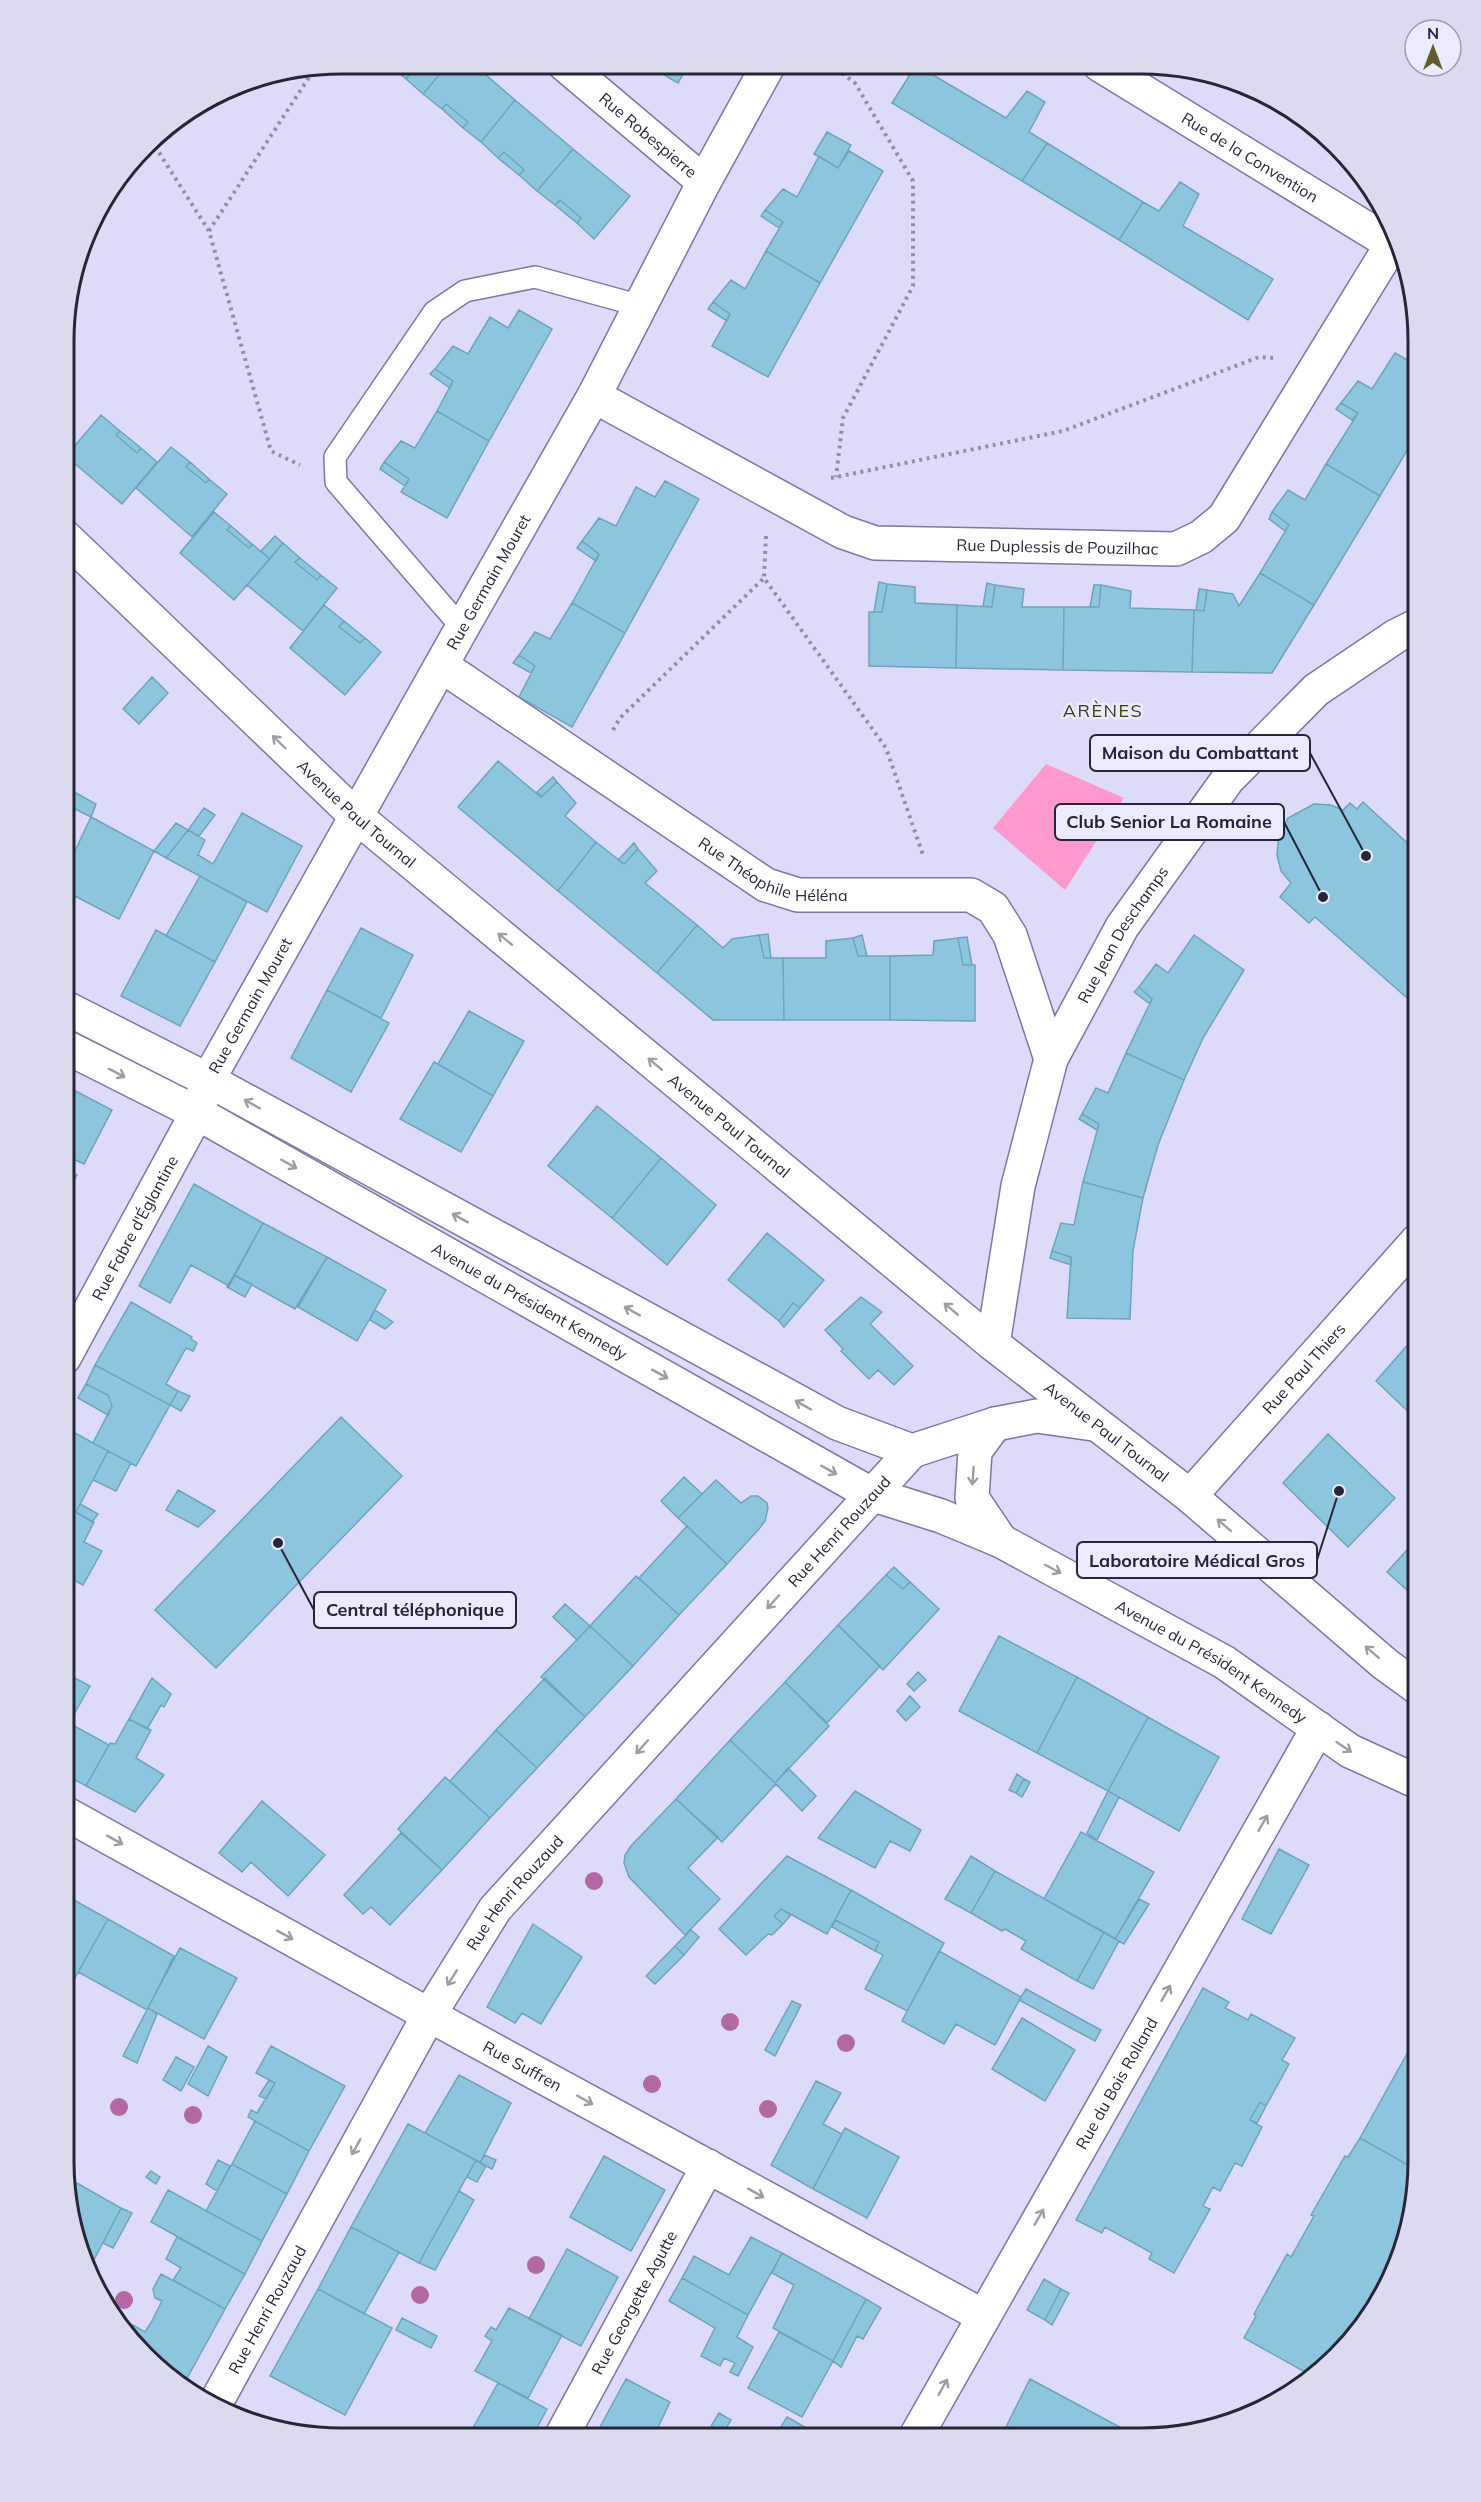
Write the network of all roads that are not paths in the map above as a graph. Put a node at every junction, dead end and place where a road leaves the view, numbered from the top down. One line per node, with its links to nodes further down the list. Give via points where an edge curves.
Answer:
1 (576, 74): 4 (street, Rue Robespierre)
2 (763, 74): 4 (street, Rue Germain Mouret)
3 (1115, 74): 5 (street, Rue de la Convention)
4 (704, 182): 7 (street, Rue Germain Mouret)
5 (1388, 241)
6 (1392, 252): 8 (street, Rue Duplessis de Pouzilhac, via 1224,518 1201,537 1176,549 875,543 843,532)
7 (641, 306): 8 (street, Rue Germain Mouret); 10 (lane, via 535,277 465,291 434,312 335,457 336,482)
8 (594, 396): 10 (street, Rue Germain Mouret)
9 (74, 546): 13 (street, Avenue Paul Tournal, one-way to 9)
10 (462, 628): 12 (street, Rue Germain Mouret)
11 (1408, 630): 16 (street, Rue Jean Deschamps, via 1316,690 1228,779 1122,927)
12 (442, 666): 13 (street, Rue Germain Mouret); 16 (street, Rue Théophile Héléna, via 766,885 798,895 970,896 993,908 1010,935)
13 (357, 817): 17 (street, Rue Germain Mouret); 20 (street, Avenue Paul Tournal, one-way to 13)
14 (74, 1013): 17 (street, Avenue du Président Kennedy)
15 (74, 1050): 17 (street, Avenue du Président Kennedy, one-way to 17)
16 (1052, 1059): 20 (street, Rue Jean Deschamps, via 1018,1186)
17 (203, 1097): 19 (street, Rue Fabre d'Églantine); 23 (street, Avenue du Président Kennedy, one-way to 17, via 837,1424); 24 (street, Avenue du Président Kennedy, one-way to 24)
18 (1408, 1251): 25 (street, Rue Paul Thiers)
19 (74, 1339)
20 (993, 1344): 22 (street, Avenue Paul Tournal)
21 (994, 1424): 22 (street, via 1037,1416); 23 (street); 26 (street, Avenue du Président Kennedy, one-way to 26, via 975,1452 972,1498)
22 (1095, 1424): 25 (street, Avenue Paul Tournal)
23 (912, 1451): 24 (street, Rue Henri Rouzaud)
24 (871, 1494): 26 (street, Avenue du Président Kennedy, via 941,1516); 31 (street, Rue Henri Rouzaud, one-way to 31, via 495,1909)
25 (1190, 1496): 27 (street, Avenue Paul Tournal, one-way to 25)
26 (1001, 1541): 28 (street, Avenue du Président Kennedy, one-way to 28, via 1224,1662)
27 (1408, 1681)
28 (1318, 1728): 29 (street, Avenue du Président Kennedy, one-way to 29, via 1350,1751); 33 (street, Rue du Bois Rolland, one-way to 28)
29 (1408, 1777)
30 (74, 1818): 31 (street, Rue Suffren, one-way to 31)
31 (429, 2014): 32 (street, Rue Suffren, one-way to 32); 34 (street, Rue Henri Rouzaud, one-way to 34)
32 (708, 2166): 33 (street, Rue Suffren, one-way to 33); 35 (street, Rue Georgette Agutte)
33 (982, 2316): 36 (street, Rue du Bois Rolland, one-way to 33)
34 (218, 2399)
35 (566, 2428)
36 (920, 2428)

